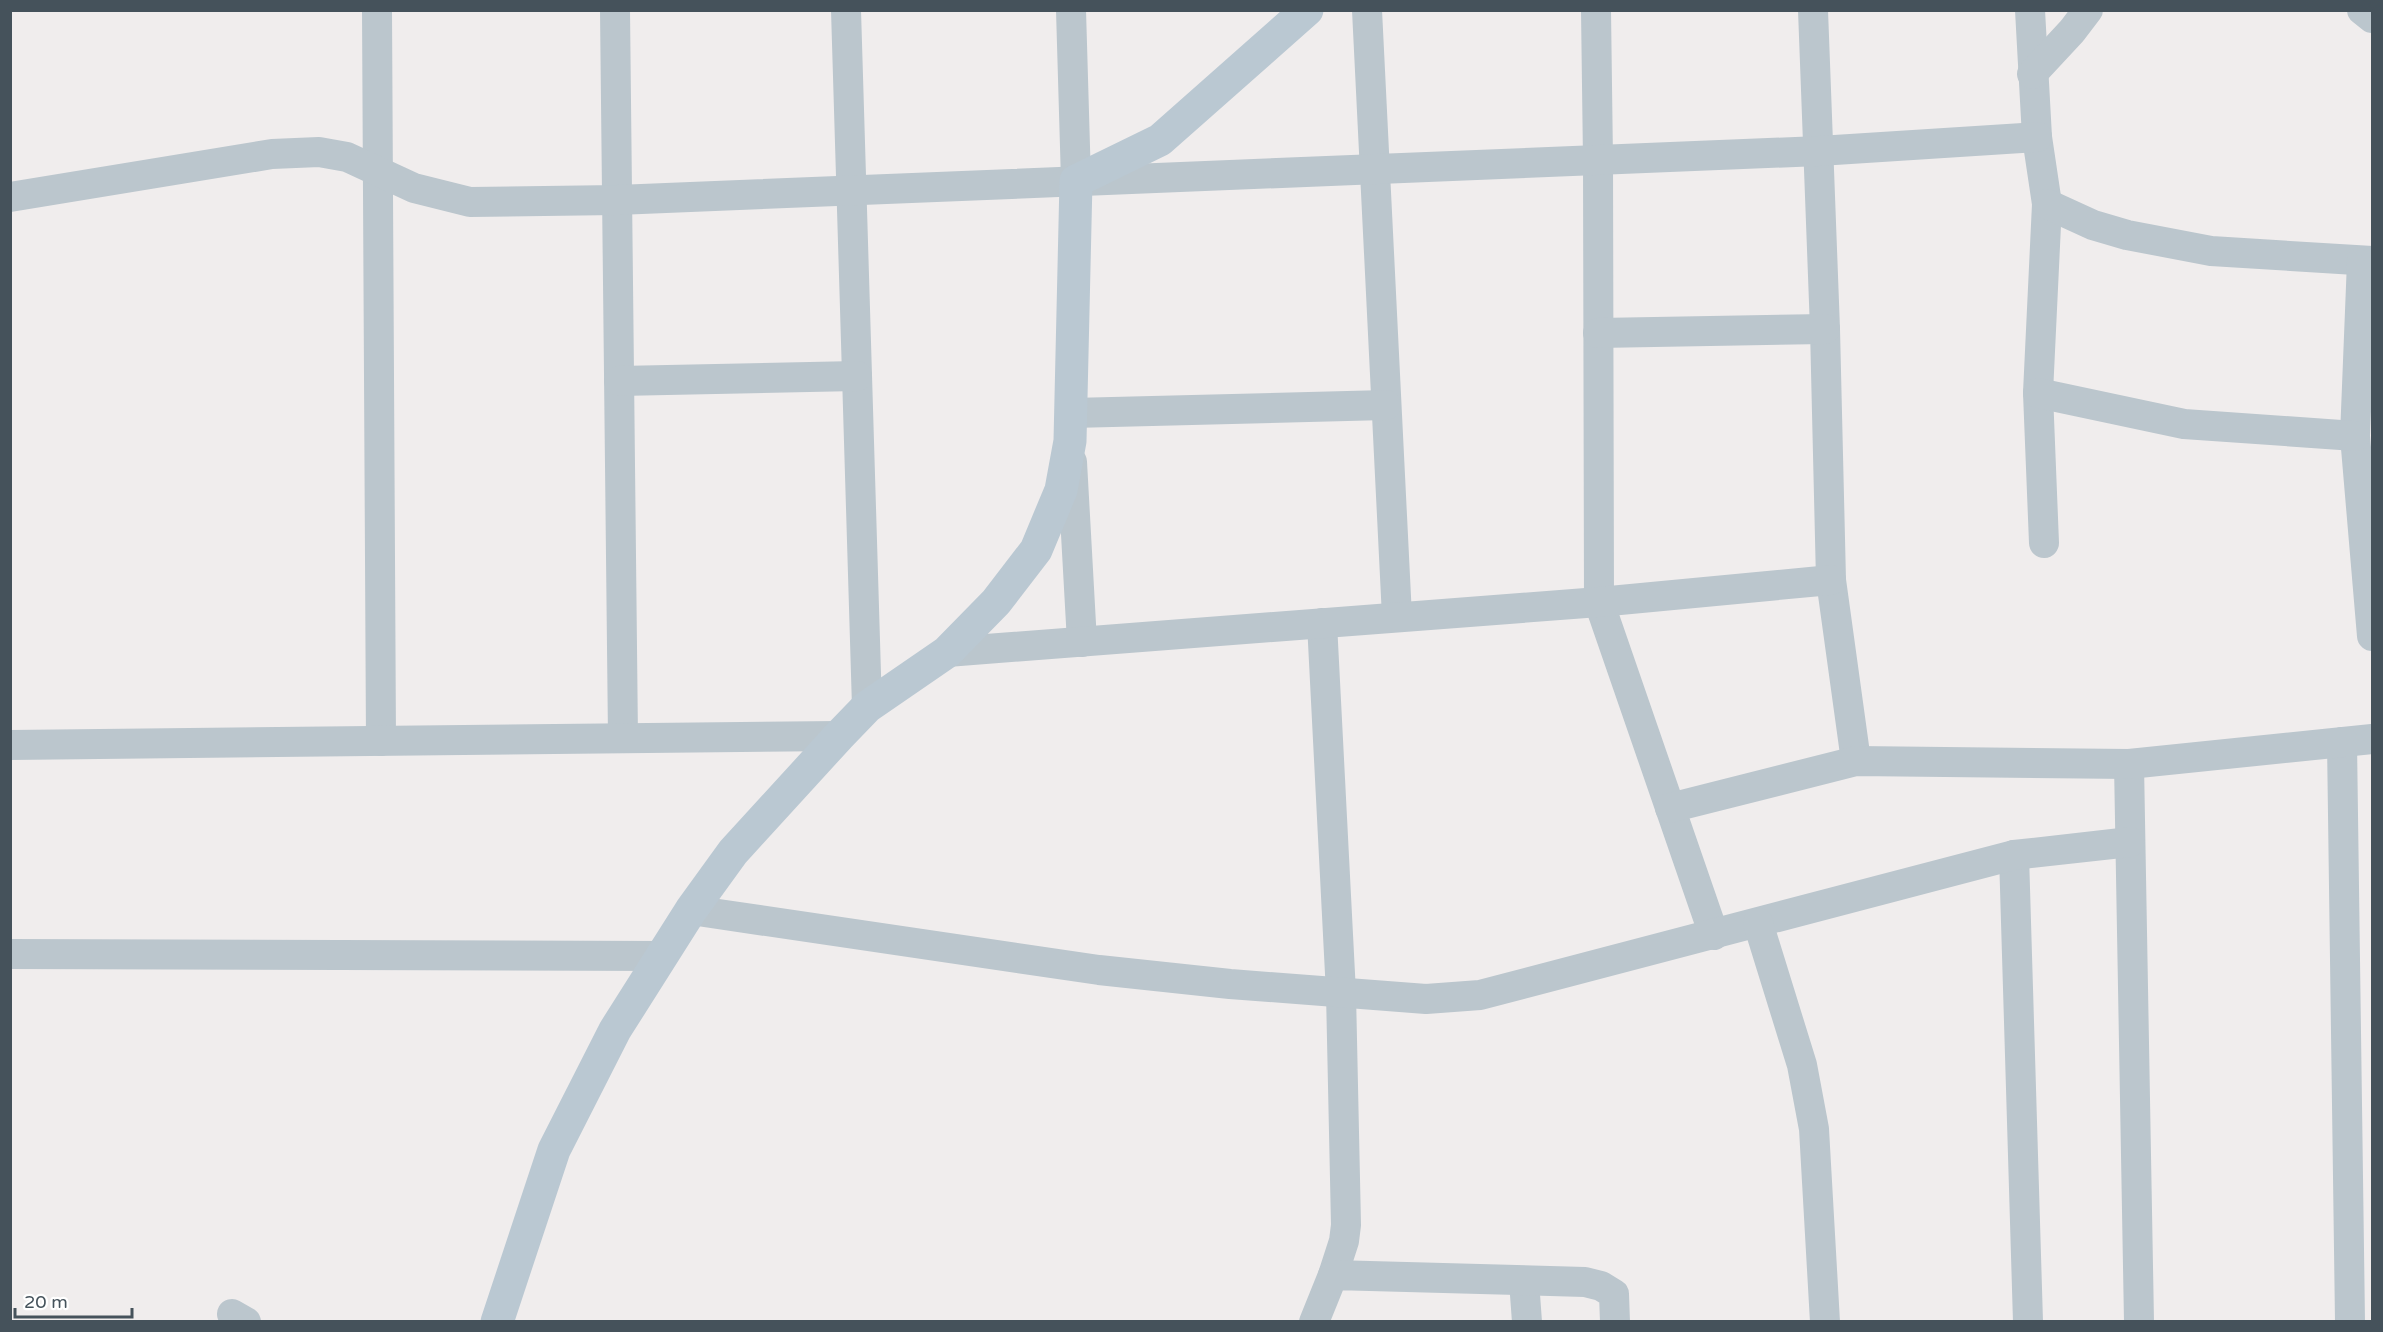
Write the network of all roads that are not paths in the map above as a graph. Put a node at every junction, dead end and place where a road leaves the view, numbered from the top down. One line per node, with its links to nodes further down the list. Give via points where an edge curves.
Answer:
1 (377, 10): 18 (street)
2 (615, 10): 22 (street)
3 (846, 10): 20 (street)
4 (1071, 10): 19 (street)
5 (1307, 10): 19 (street, via 1160,140)
6 (1367, 10): 17 (street)
7 (1596, 10): 16 (street)
8 (1813, 10): 15 (street)
9 (2030, 10): 13 (street)
10 (2088, 10): 13 (street)
11 (2362, 10): 12 (street)
12 (2373, 18)
13 (2032, 74): 14 (street)
14 (2037, 137): 15 (street); 23 (street)
15 (1819, 151): 16 (street); 25 (street)
16 (1598, 160): 17 (street); 26 (street)
17 (1374, 169): 19 (street); 30 (street)
18 (378, 170): 21 (street, via 347,157 319,152 272,154); 22 (street, via 414,188 470,202); 45 (street)
19 (1076, 181): 20 (street); 31 (street)
20 (851, 190): 22 (street); 27 (street)
21 (10, 197)
22 (617, 200): 28 (street)
23 (2047, 204): 24 (street, via 2093,225 2211,251); 29 (street)
24 (2367, 261): 32 (street)
25 (1825, 329): 26 (street); 34 (street)
26 (1598, 333): 35 (street)
27 (857, 376): 28 (street); 41 (street)
28 (619, 381): 43 (street)
29 (2038, 393): 32 (street, via 2184,423); 33 (street)
30 (1386, 405): 31 (street); 36 (street)
31 (1071, 427): 39 (street); 40 (street, via 1061,490 1036,550 996,602)
32 (2355, 436): 38 (street)
33 (2044, 543)
34 (1831, 580): 35 (street); 48 (street)
35 (1599, 602): 36 (street); 50 (street)
36 (1397, 617): 37 (street)
37 (1322, 623): 39 (street); 58 (street)
38 (2373, 636)
39 (1082, 642): 40 (street)
40 (947, 652): 41 (street)
41 (867, 707): 42 (street)
42 (839, 736): 43 (street); 53 (street, via 733,852)
43 (623, 738): 45 (street)
44 (2373, 739): 46 (street)
45 (381, 741): 47 (street)
46 (2342, 742): 49 (street); 68 (street)
47 (10, 745)
48 (1856, 761): 49 (street); 50 (street)
49 (2129, 764): 51 (street)
50 (1670, 808): 55 (street)
51 (2130, 842): 52 (street); 67 (street)
52 (2014, 855): 54 (street); 66 (street)
53 (691, 910): 57 (street); 58 (street, via 1099,970)
54 (1758, 923): 55 (street); 65 (street, via 1802,1065 1814,1129)
55 (1714, 935): 58 (street, via 1480,995 1426,999)
56 (10, 954): 57 (street)
57 (662, 956): 61 (street, via 615,1030 554,1150)
58 (1341, 993): 59 (street, via 1346,1225)
59 (1333, 1275): 60 (street); 62 (street)
60 (1524, 1281): 63 (street); 64 (street, via 1601,1286 1614,1294)
61 (497, 1322)
62 (1314, 1322)
63 (1527, 1322)
64 (1615, 1322)
65 (1825, 1322)
66 (2028, 1322)
67 (2139, 1322)
68 (2350, 1322)

